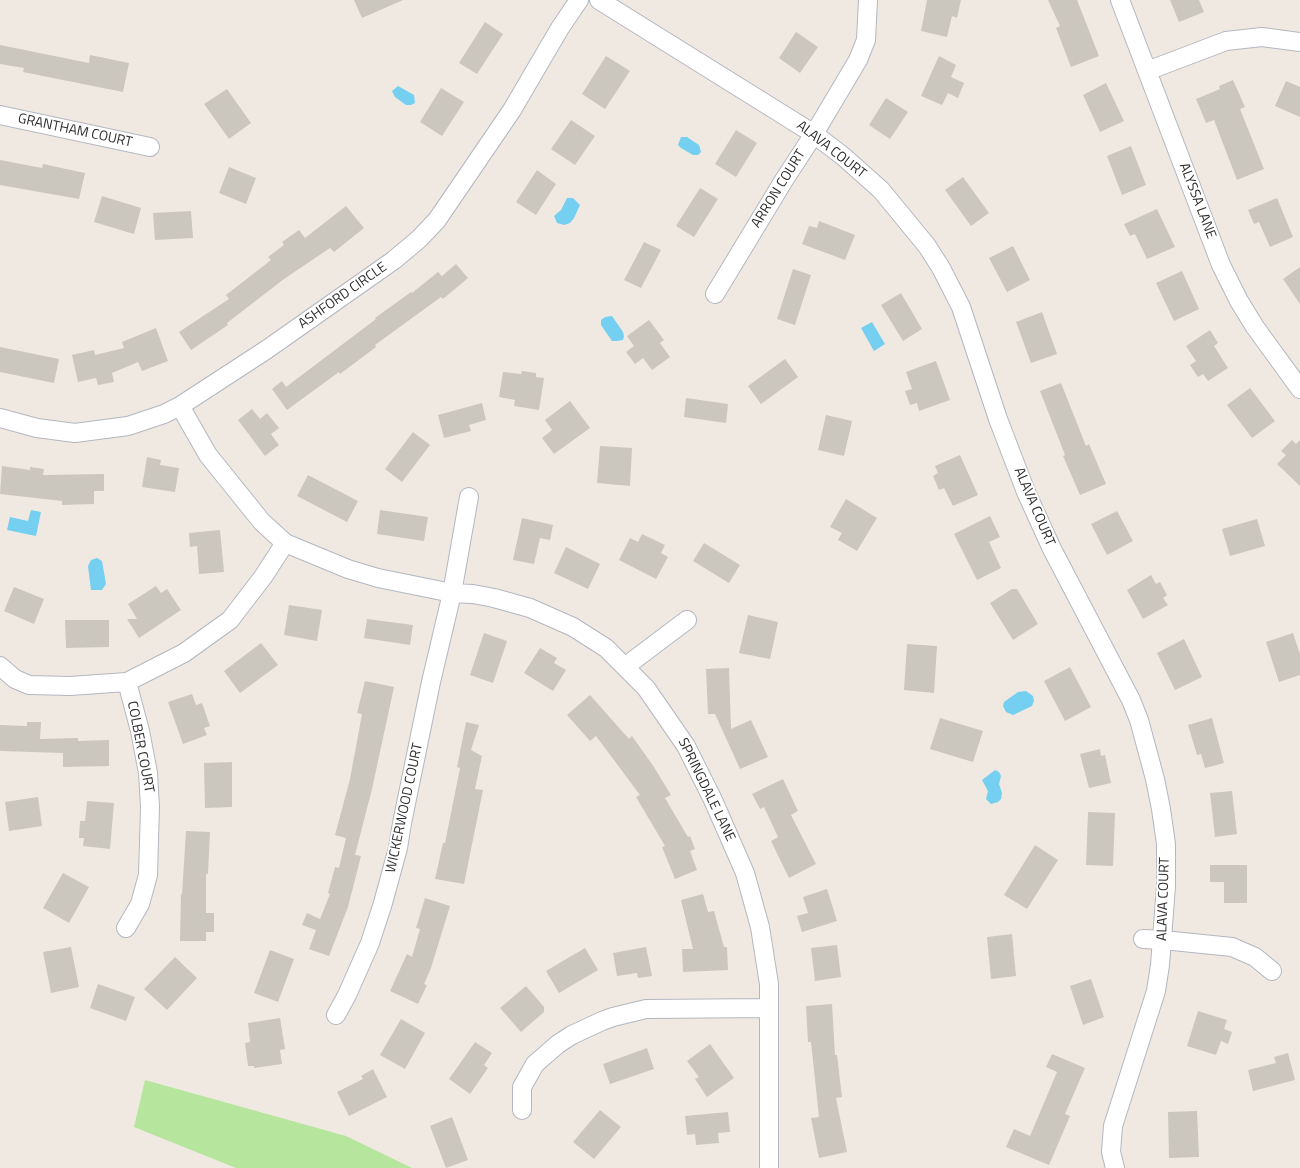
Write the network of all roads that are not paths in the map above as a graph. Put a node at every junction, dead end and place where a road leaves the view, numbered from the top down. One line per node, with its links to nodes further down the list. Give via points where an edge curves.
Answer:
1 (579, 0): 12 (street, ASHFORD CIRCLE, via 512,110 437,220 419,239 345,295)
2 (599, 0): 8 (street, ALAVA COURT)
3 (868, 0): 8 (street, ARRON COURT, via 866,40 858,60)
4 (1120, 0): 6 (street, ALYSSA LANE)
5 (1300, 42): 6 (street, via 1262,37 1226,41)
6 (1147, 71): 11 (street, ALYSSA LANE, via 1230,282 1255,327)
7 (0, 115): 9 (street, GRANTHAM COURT)
8 (814, 134): 10 (street, ARRON COURT); 23 (street, ALAVA COURT, via 881,190 927,246 961,307 1026,492 1139,720 1155,779 1165,835)
9 (150, 147)
10 (715, 294)
11 (1300, 389)
12 (180, 406): 13 (street, ASHFORD CIRCLE, via 128,426 75,433 37,428); 15 (street, SPRINGDALE LANE, via 208,455 262,522)
13 (0, 418)
14 (469, 497): 16 (street, WICKERWOOD COURT)
15 (285, 543): 16 (street, SPRINGDALE LANE, via 378,578); 20 (street, via 230,620 184,654)
16 (452, 593): 19 (street, SPRINGDALE LANE, via 494,598 530,608 573,627 606,648); 26 (street, WICKERWOOD COURT, via 398,848 383,903 362,962)
17 (687, 620): 19 (street)
18 (0, 666): 20 (street, via 29,685)
19 (626, 666): 25 (street, SPRINGDALE LANE, via 646,688 686,746 745,873 760,926 769,984)
20 (126, 682): 21 (street, COLBER COURT, via 140,731 150,807 148,875 140,904)
21 (126, 928)
22 (1143, 939): 23 (street)
23 (1164, 940): 24 (street, via 1232,947 1255,957); 29 (street, ALAVA COURT, via 1156,991 1113,1126 1111,1152)
24 (1272, 971)
25 (769, 1008): 27 (street, via 646,1009 602,1021 558,1044 535,1064 522,1087); 28 (street, SPRINGDALE LANE)
26 (336, 1015)
27 (522, 1110)
28 (769, 1168)
29 (1114, 1168)

